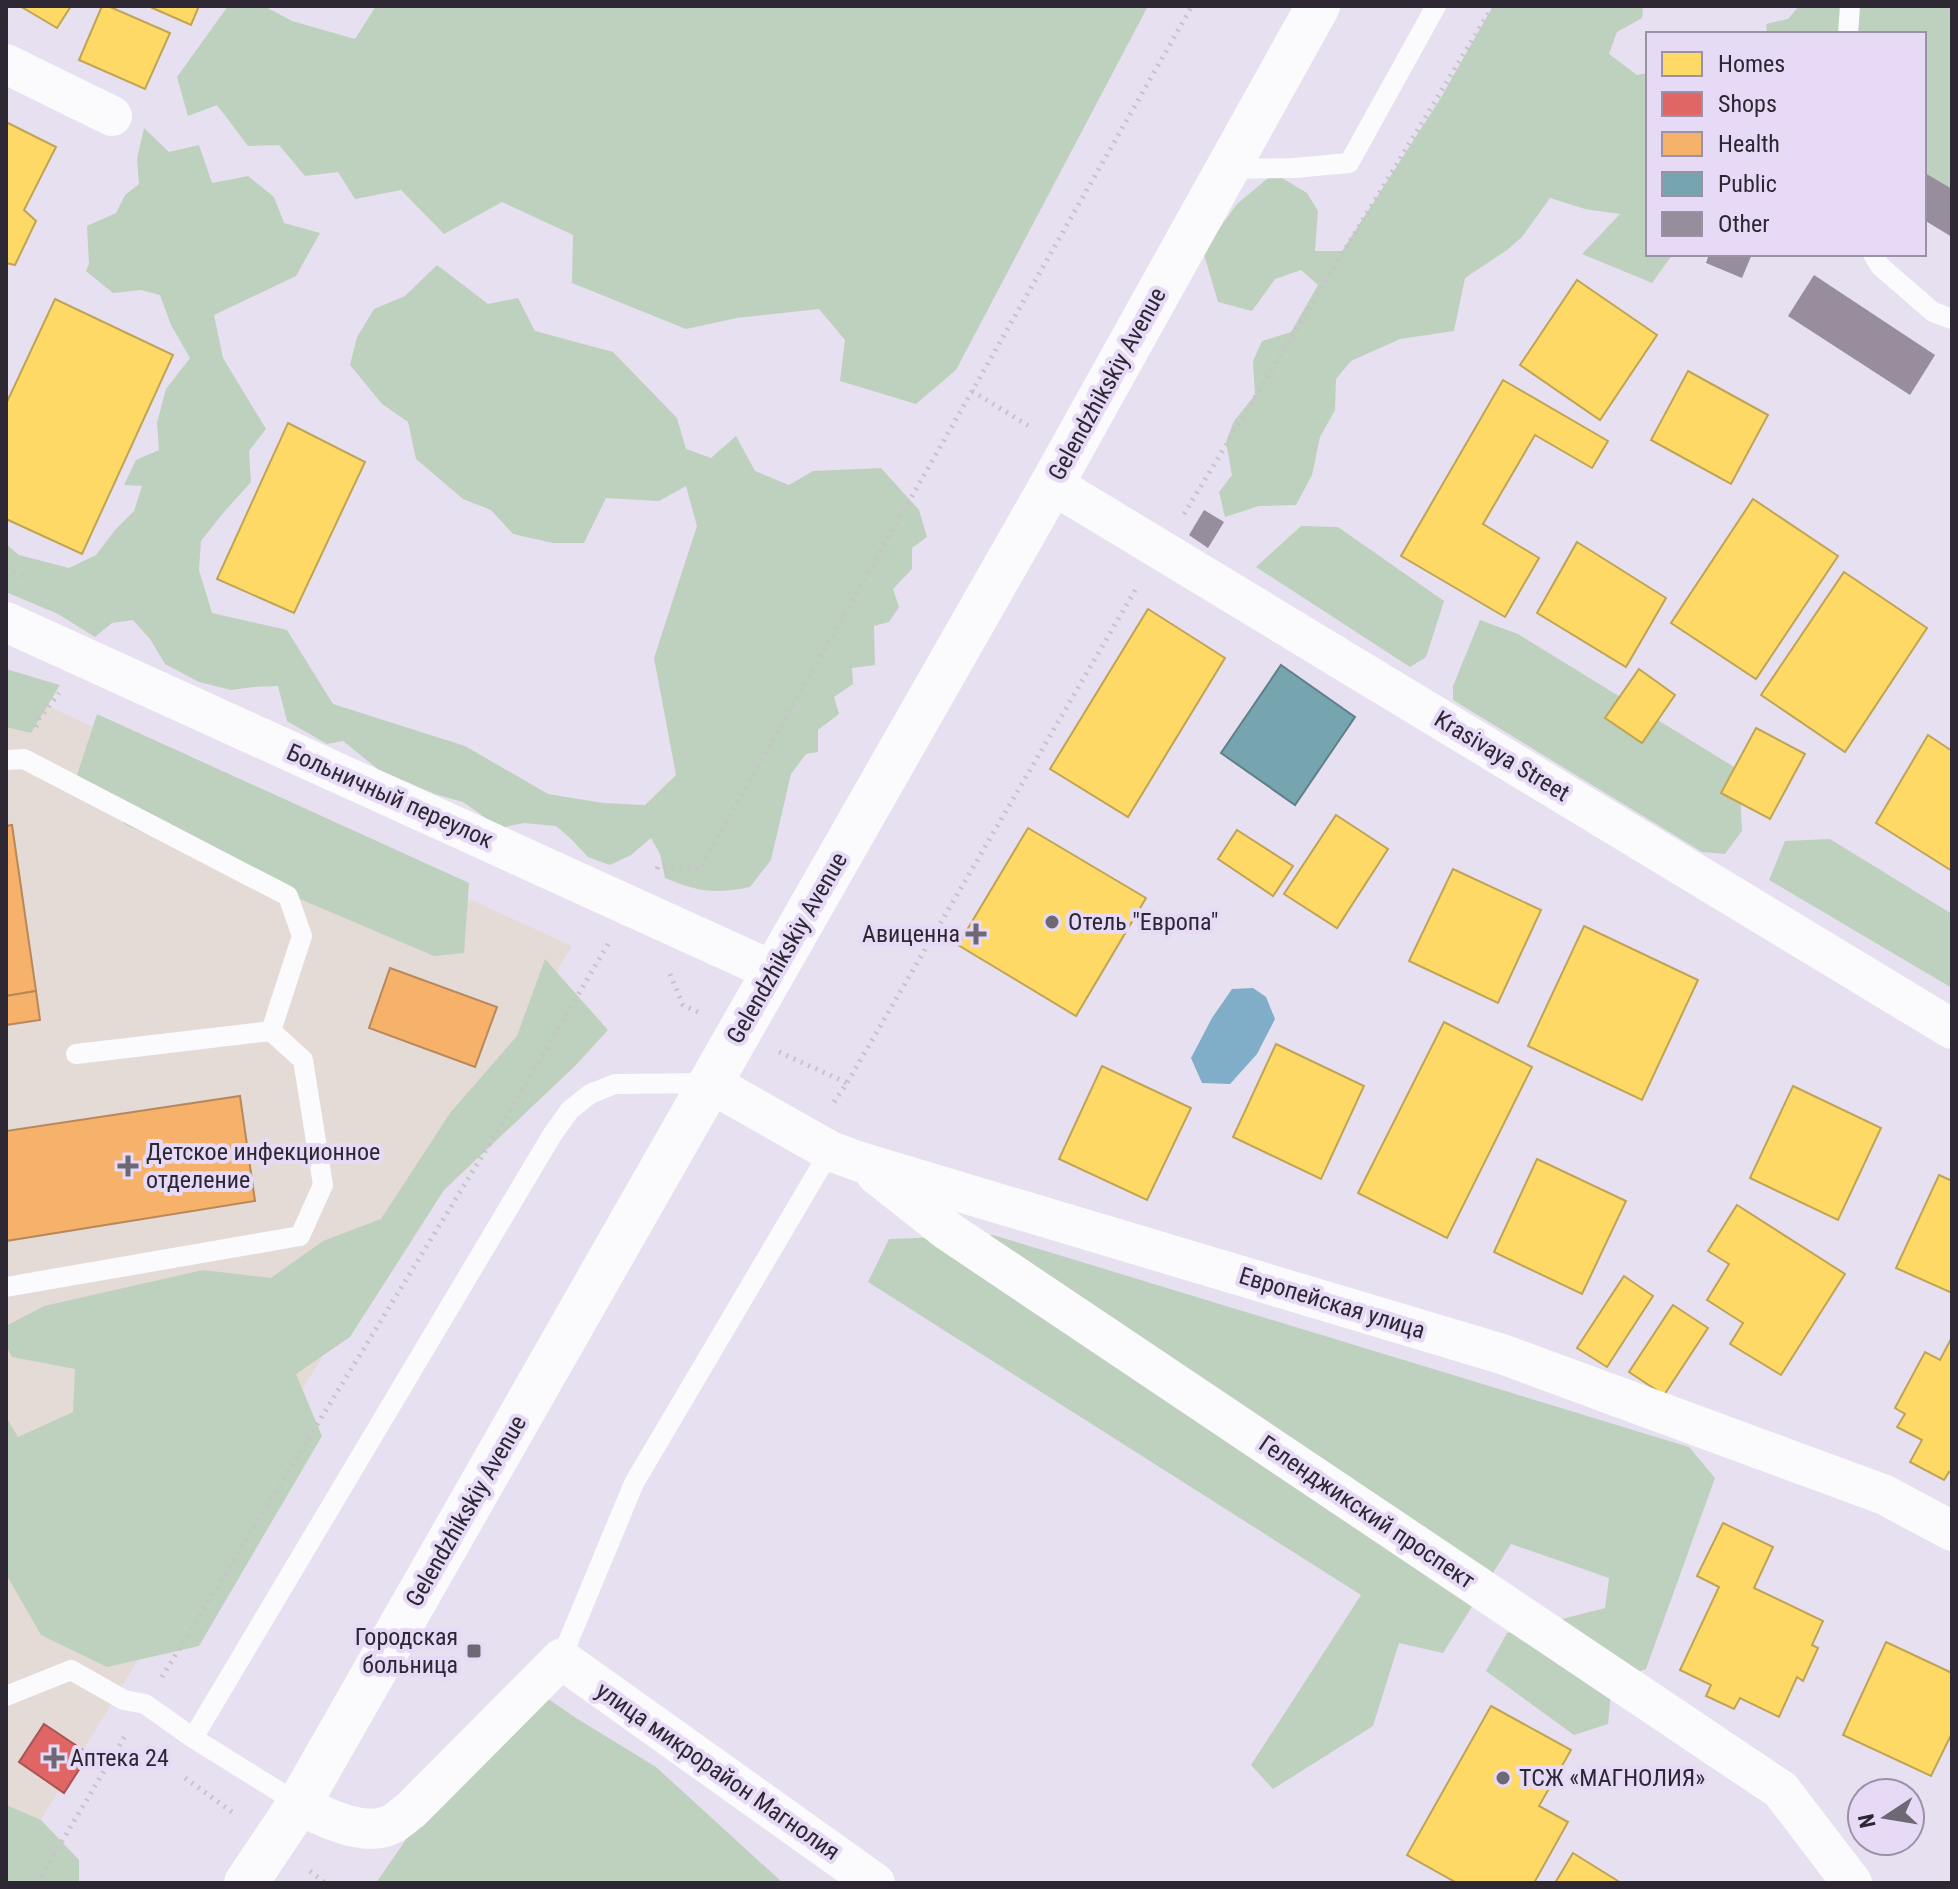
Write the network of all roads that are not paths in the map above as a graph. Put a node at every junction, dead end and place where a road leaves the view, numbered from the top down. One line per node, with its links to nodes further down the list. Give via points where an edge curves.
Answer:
1 (1318, 6): 7 (main road, Gelendzhikskiy Avenue)
2 (1436, 6): 7 (lane, via 1349,163)
3 (1850, 6): 4 (lane)
4 (1848, 32)
5 (6, 64): 6 (street)
6 (112, 116)
7 (1226, 169): 10 (main road, Gelendzhikskiy Avenue)
8 (1874, 256): 9 (lane, via 1933,312)
9 (1952, 319)
10 (1052, 484): 13 (main road, Gelendzhikskiy Avenue); 14 (street, Krasivaya Street)
11 (6, 622): 13 (street, Больничный переулок)
12 (6, 760): 15 (lane, via 24,759 288,896 302,936)
13 (773, 971): 17 (main road, Gelendzhikskiy Avenue)
14 (1952, 1029)
15 (271, 1031): 16 (lane); 19 (lane, via 303,1060 323,1185 300,1236)
16 (76, 1054)
17 (710, 1083): 18 (street, Европейская улица); 23 (lane, via 615,1084 570,1110); 24 (main road, Gelendzhikskiy Avenue)
18 (833, 1150): 20 (street, Европейская улица, via 1502,1354 1885,1495); 21 (lane, via 634,1483); 27 (street, Геленджикский проспект, via 1781,1790)
19 (6, 1287)
20 (1952, 1531)
21 (561, 1659): 24 (street, via 411,1810 388,1826 367,1829 326,1819); 26 (street, улица микрорайон Магнолия)
22 (6, 1696): 23 (lane, via 71,1670 124,1700 145,1704)
23 (193, 1738): 24 (lane)
24 (299, 1804): 25 (main road, Gelendzhikskiy Avenue)
25 (246, 1883)
26 (875, 1883)
27 (1852, 1883)

